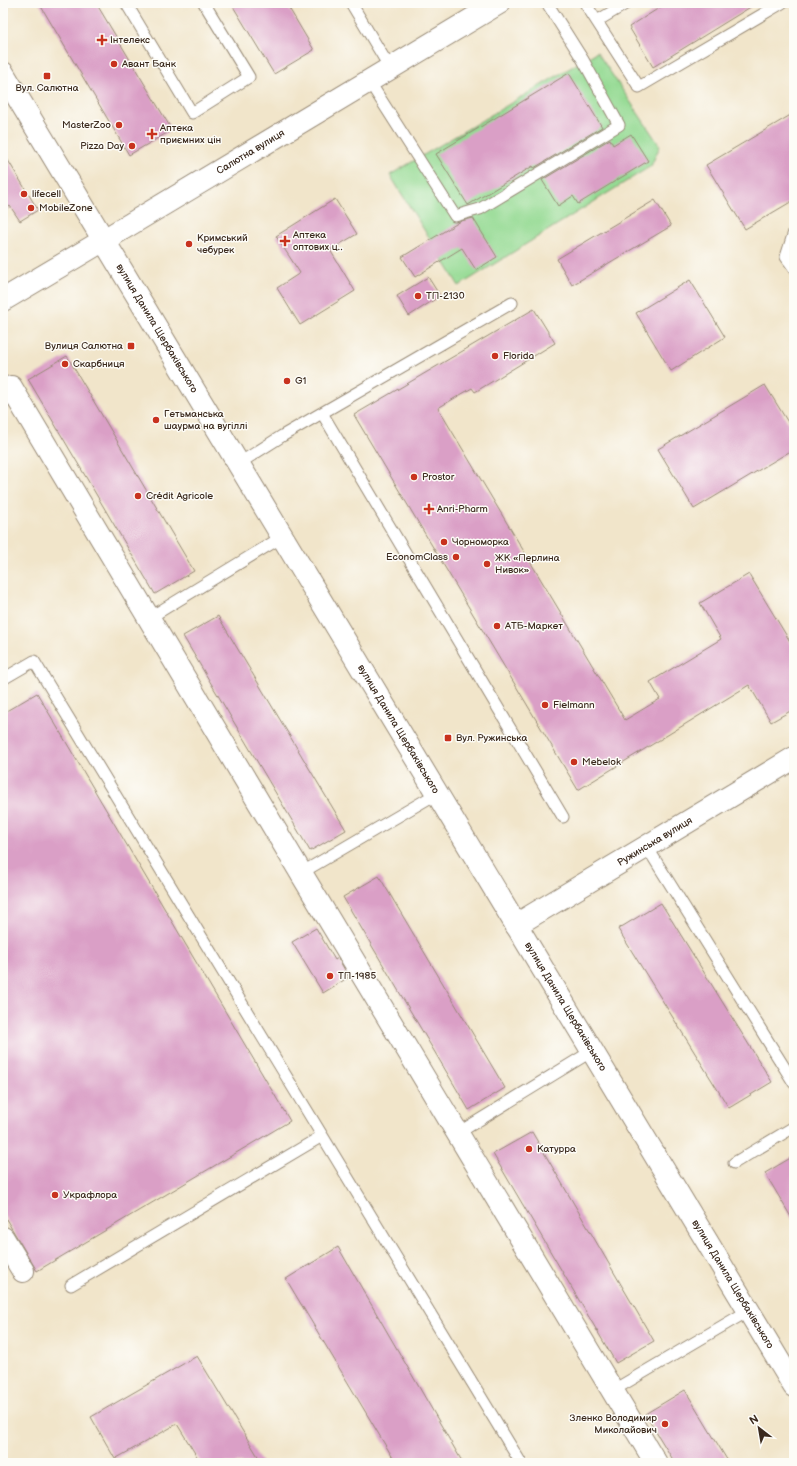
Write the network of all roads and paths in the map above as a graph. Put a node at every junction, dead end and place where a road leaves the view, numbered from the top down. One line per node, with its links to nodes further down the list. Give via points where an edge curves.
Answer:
1 (126, 3): 2 (lane, via 192,113 249,77)
2 (204, 3)
3 (351, 3): 10 (lane)
4 (499, 3): 10 (street, Салютна вулиця)
5 (547, 3): 12 (lane, via 583,60 619,125 480,209 455,216)
6 (585, 3): 9 (lane)
7 (626, 3): 9 (lane)
8 (782, 3): 9 (lane, via 640,87)
9 (597, 21)
10 (390, 68): 12 (street, Салютна вулиця)
11 (3, 72): 14 (street, вулиця Данила Щербаківського)
12 (369, 81): 14 (street, Салютна вулиця)
13 (794, 232): 15 (lane, via 786,257)
14 (104, 240): 16 (street, Салютна вулиця); 20 (street, вулиця Данила Щербаківського)
15 (794, 268)
16 (3, 300)
17 (512, 303): 19 (lane)
18 (11, 387): 22 (street)
19 (322, 414): 20 (lane); 26 (lane)
20 (238, 464): 21 (street, вулиця Данила Щербаківського)
21 (282, 537): 22 (lane); 25 (street, вулиця Данила Щербаківського)
22 (149, 618): 28 (street)
23 (3, 679): 34 (lane, via 34,661)
24 (794, 758): 27 (street, Ружинська вулиця)
25 (436, 794): 28 (lane); 29 (street, вулиця Данила Щербаківського)
26 (563, 817)
27 (647, 847): 29 (street, Ружинська вулиця); 31 (lane)
28 (301, 873): 33 (street)
29 (516, 925): 30 (street, вулиця Данила Щербаківського)
30 (592, 1051): 33 (lane); 39 (street, вулиця Данила Щербаківського)
31 (794, 1083)
32 (794, 1127): 35 (lane)
33 (458, 1133): 41 (street)
34 (322, 1136): 38 (lane); 42 (lane)
35 (734, 1163)
36 (3, 1238): 37 (street)
37 (23, 1271)
38 (72, 1285)
39 (748, 1311): 40 (street, вулиця Данила Щербаківського); 41 (lane)
40 (794, 1386)
41 (612, 1391): 43 (street)
42 (520, 1463)
43 (656, 1463)

